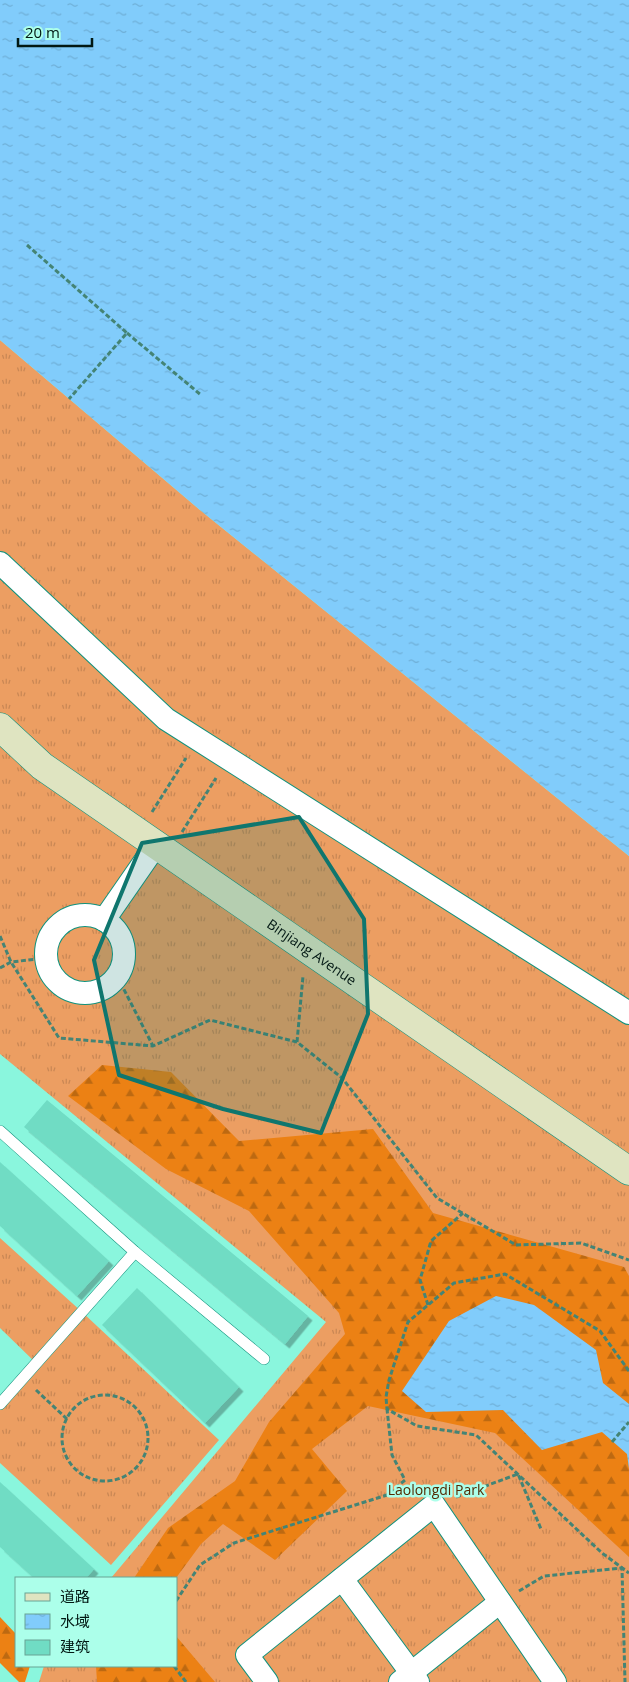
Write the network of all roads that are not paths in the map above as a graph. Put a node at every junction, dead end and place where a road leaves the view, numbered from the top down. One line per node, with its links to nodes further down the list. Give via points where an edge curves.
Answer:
1 (0, 563): 5 (street, via 166,719)
2 (0, 727): 3 (street, Binjiang Avenue, via 42,766)
3 (155, 844): 4 (street); 7 (street, Binjiang Avenue)
4 (104, 920): 4 (street, via 121,939 124,952 117,976 96,991 82,993 69,990 50,971 46,958 51,935 69,918 81,915)
5 (629, 1012)
6 (0, 1130): 8 (lane)
7 (629, 1171)
8 (135, 1252): 9 (lane); 10 (lane)
9 (264, 1359)
10 (0, 1404)
11 (342, 1579): 12 (street, via 434,1505); 13 (street); 14 (street, via 247,1655)
12 (500, 1602): 13 (street); 15 (street)
13 (410, 1679)
14 (268, 1682)
15 (556, 1682)

